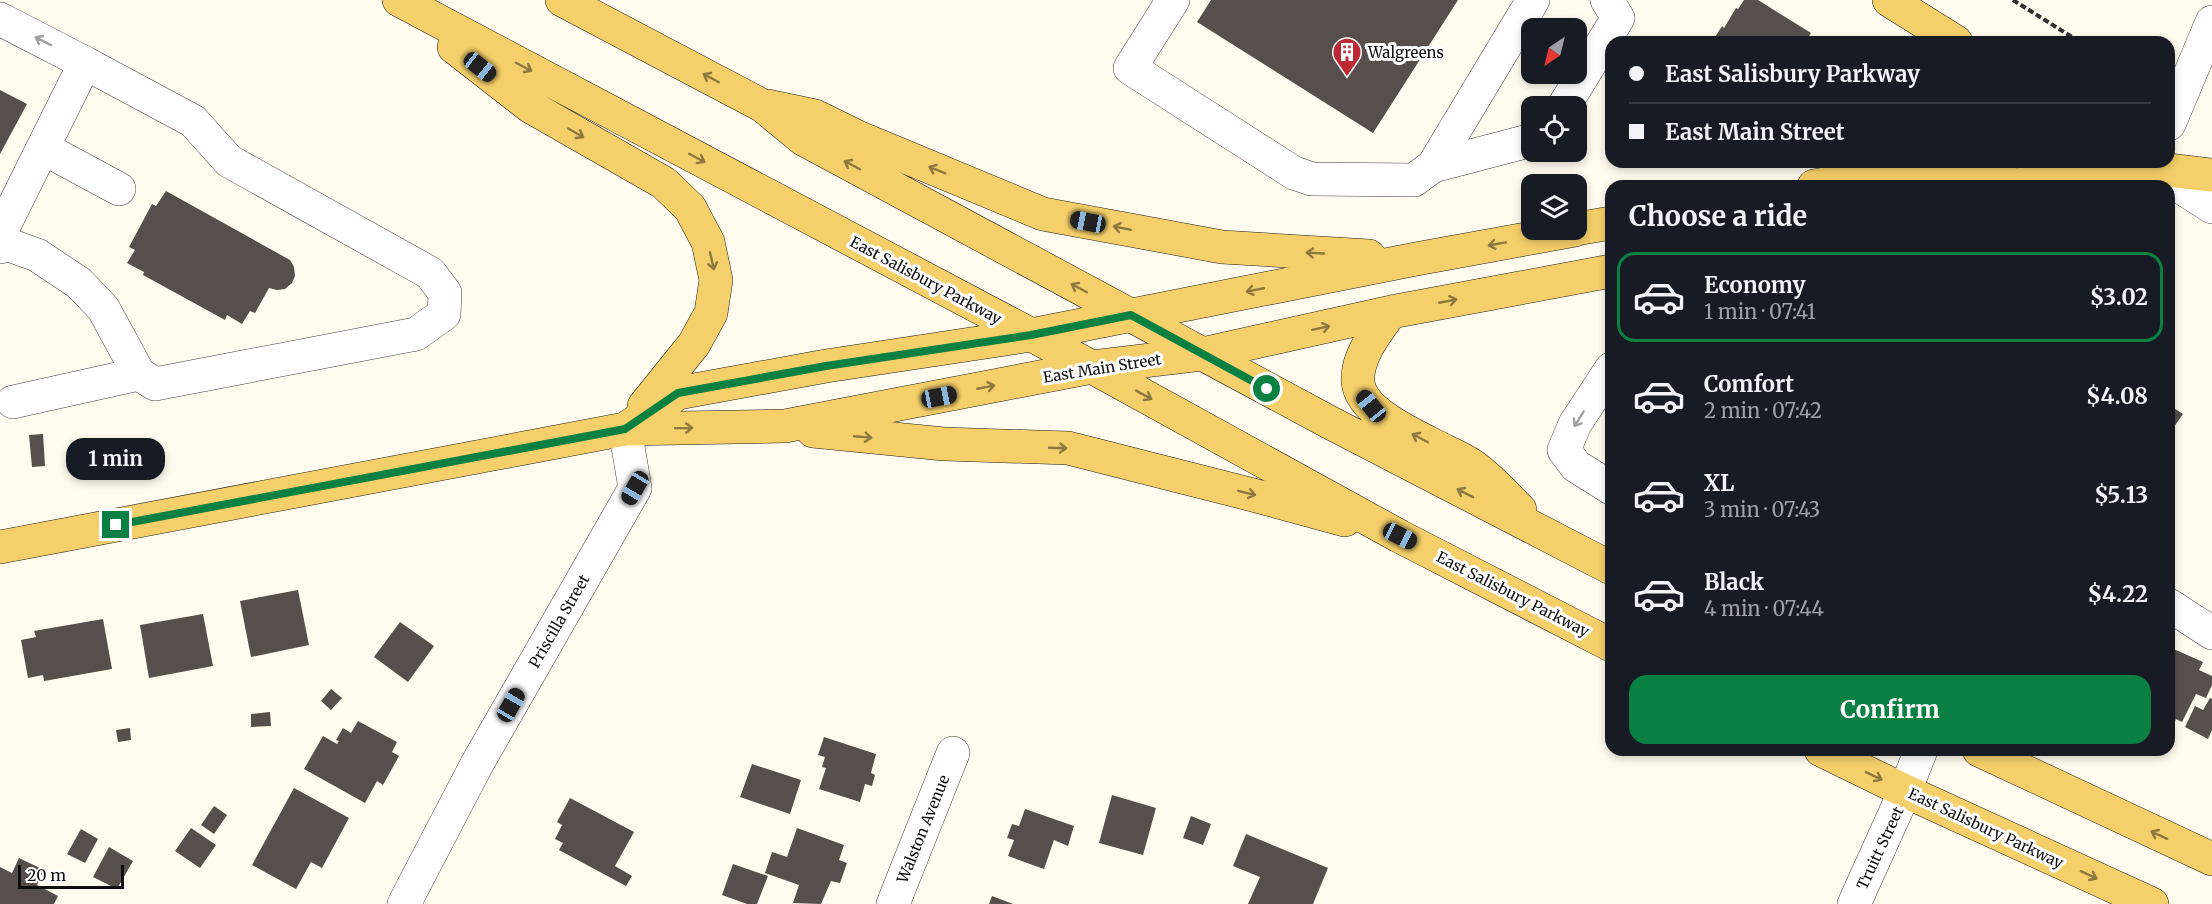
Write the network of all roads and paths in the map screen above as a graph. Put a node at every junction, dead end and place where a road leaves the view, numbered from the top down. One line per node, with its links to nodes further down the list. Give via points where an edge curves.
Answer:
1 (393, 0): 50 (main road, one-way to 50, via 531,107 664,183 690,208 708,242 716,280 711,313 694,344)
2 (399, 0): 43 (main road, East Salisbury Parkway, one-way to 43)
3 (562, 0): 18 (main road, one-way to 3)
4 (1173, 0): 22 (street, via 1130,69 1293,173 1312,179 1414,180)
5 (1533, 0): 22 (street)
6 (1607, 0): 11 (street, via 1618,18)
7 (1889, 0): 12 (main road)
8 (2013, 0): 13 (path)
9 (0, 19): 15 (street, one-way to 9)
10 (2212, 22): 16 (street)
11 (1607, 36)
12 (1940, 36)
13 (2070, 36)
14 (1605, 39): 17 (street)
15 (85, 63): 21 (street); 46 (street, via 193,122 229,161 430,273 445,293 444,314 416,334 155,384)
16 (2200, 81): 19 (street)
17 (1570, 96)
18 (763, 105): 39 (main road, one-way to 18, via 1222,247 1043,214 815,116); 42 (main road, one-way to 18, via 803,139)
19 (2175, 116)
20 (1521, 143): 22 (street)
21 (43, 148): 32 (street); 36 (street)
22 (1433, 166)
23 (1906, 168): 27 (main road)
24 (1949, 168): 28 (main road)
25 (2148, 169): 26 (main road); 29 (main road); 30 (street)
26 (2212, 175)
27 (1845, 180)
28 (1991, 180)
29 (2052, 180)
30 (2167, 180)
31 (2175, 185): 33 (street)
32 (119, 189)
33 (2212, 207)
34 (1605, 224): 35 (main road, East Main Street)
35 (1587, 227)
36 (0, 234)
37 (1521, 239): 39 (main road, East Main Street, one-way to 39)
38 (0, 247): 46 (street, via 9,245 37,255 79,283 103,308)
39 (1416, 259): 42 (main road, East Main Street, one-way to 42)
40 (1605, 272): 41 (main road, East Main Street, one-way to 40)
41 (1391, 312): 44 (main road, East Main Street, one-way to 41); 53 (main road, one-way to 41, via 1473,465 1396,425 1362,396 1358,381 1360,365)
42 (1131, 315): 43 (main road, East Main Street); 44 (main road)
43 (1031, 335): 45 (main road, East Salisbury Parkway); 50 (main road, East Main Street, via 678,393)
44 (1202, 354): 45 (main road, East Main Street); 53 (main road, one-way to 44)
45 (1092, 367): 49 (main road, East Main Street, one-way to 45); 52 (main road, East Salisbury Parkway, one-way to 52)
46 (140, 374): 48 (street)
47 (1605, 378): 51 (street, one-way to 51, via 1575,424 1564,450 1576,466)
48 (13, 402)
49 (785, 426): 50 (main road, East Main Street, one-way to 49); 52 (main road, one-way to 52, via 944,444 1068,448)
50 (625, 429): 54 (main road, East Main Street); 65 (street, Priscilla Street, via 635,488 477,764)
51 (1605, 484)
52 (1400, 536): 58 (main road, East Salisbury Parkway)
53 (1548, 536): 55 (main road)
54 (0, 547)
55 (1605, 565)
56 (2175, 609): 57 (street)
57 (2212, 633)
58 (1605, 642)
59 (953, 753): 66 (street, Walston Avenue)
60 (1833, 756): 63 (main road, East Salisbury Parkway, one-way to 63)
61 (1920, 756): 63 (street, Truitt Street)
62 (1991, 756): 64 (main road, one-way to 62)
63 (1905, 791): 67 (street, Truitt Street); 68 (main road, East Salisbury Parkway, one-way to 68)
64 (2212, 859)
65 (404, 904)
66 (893, 904)
67 (1854, 904)
68 (2152, 904)

